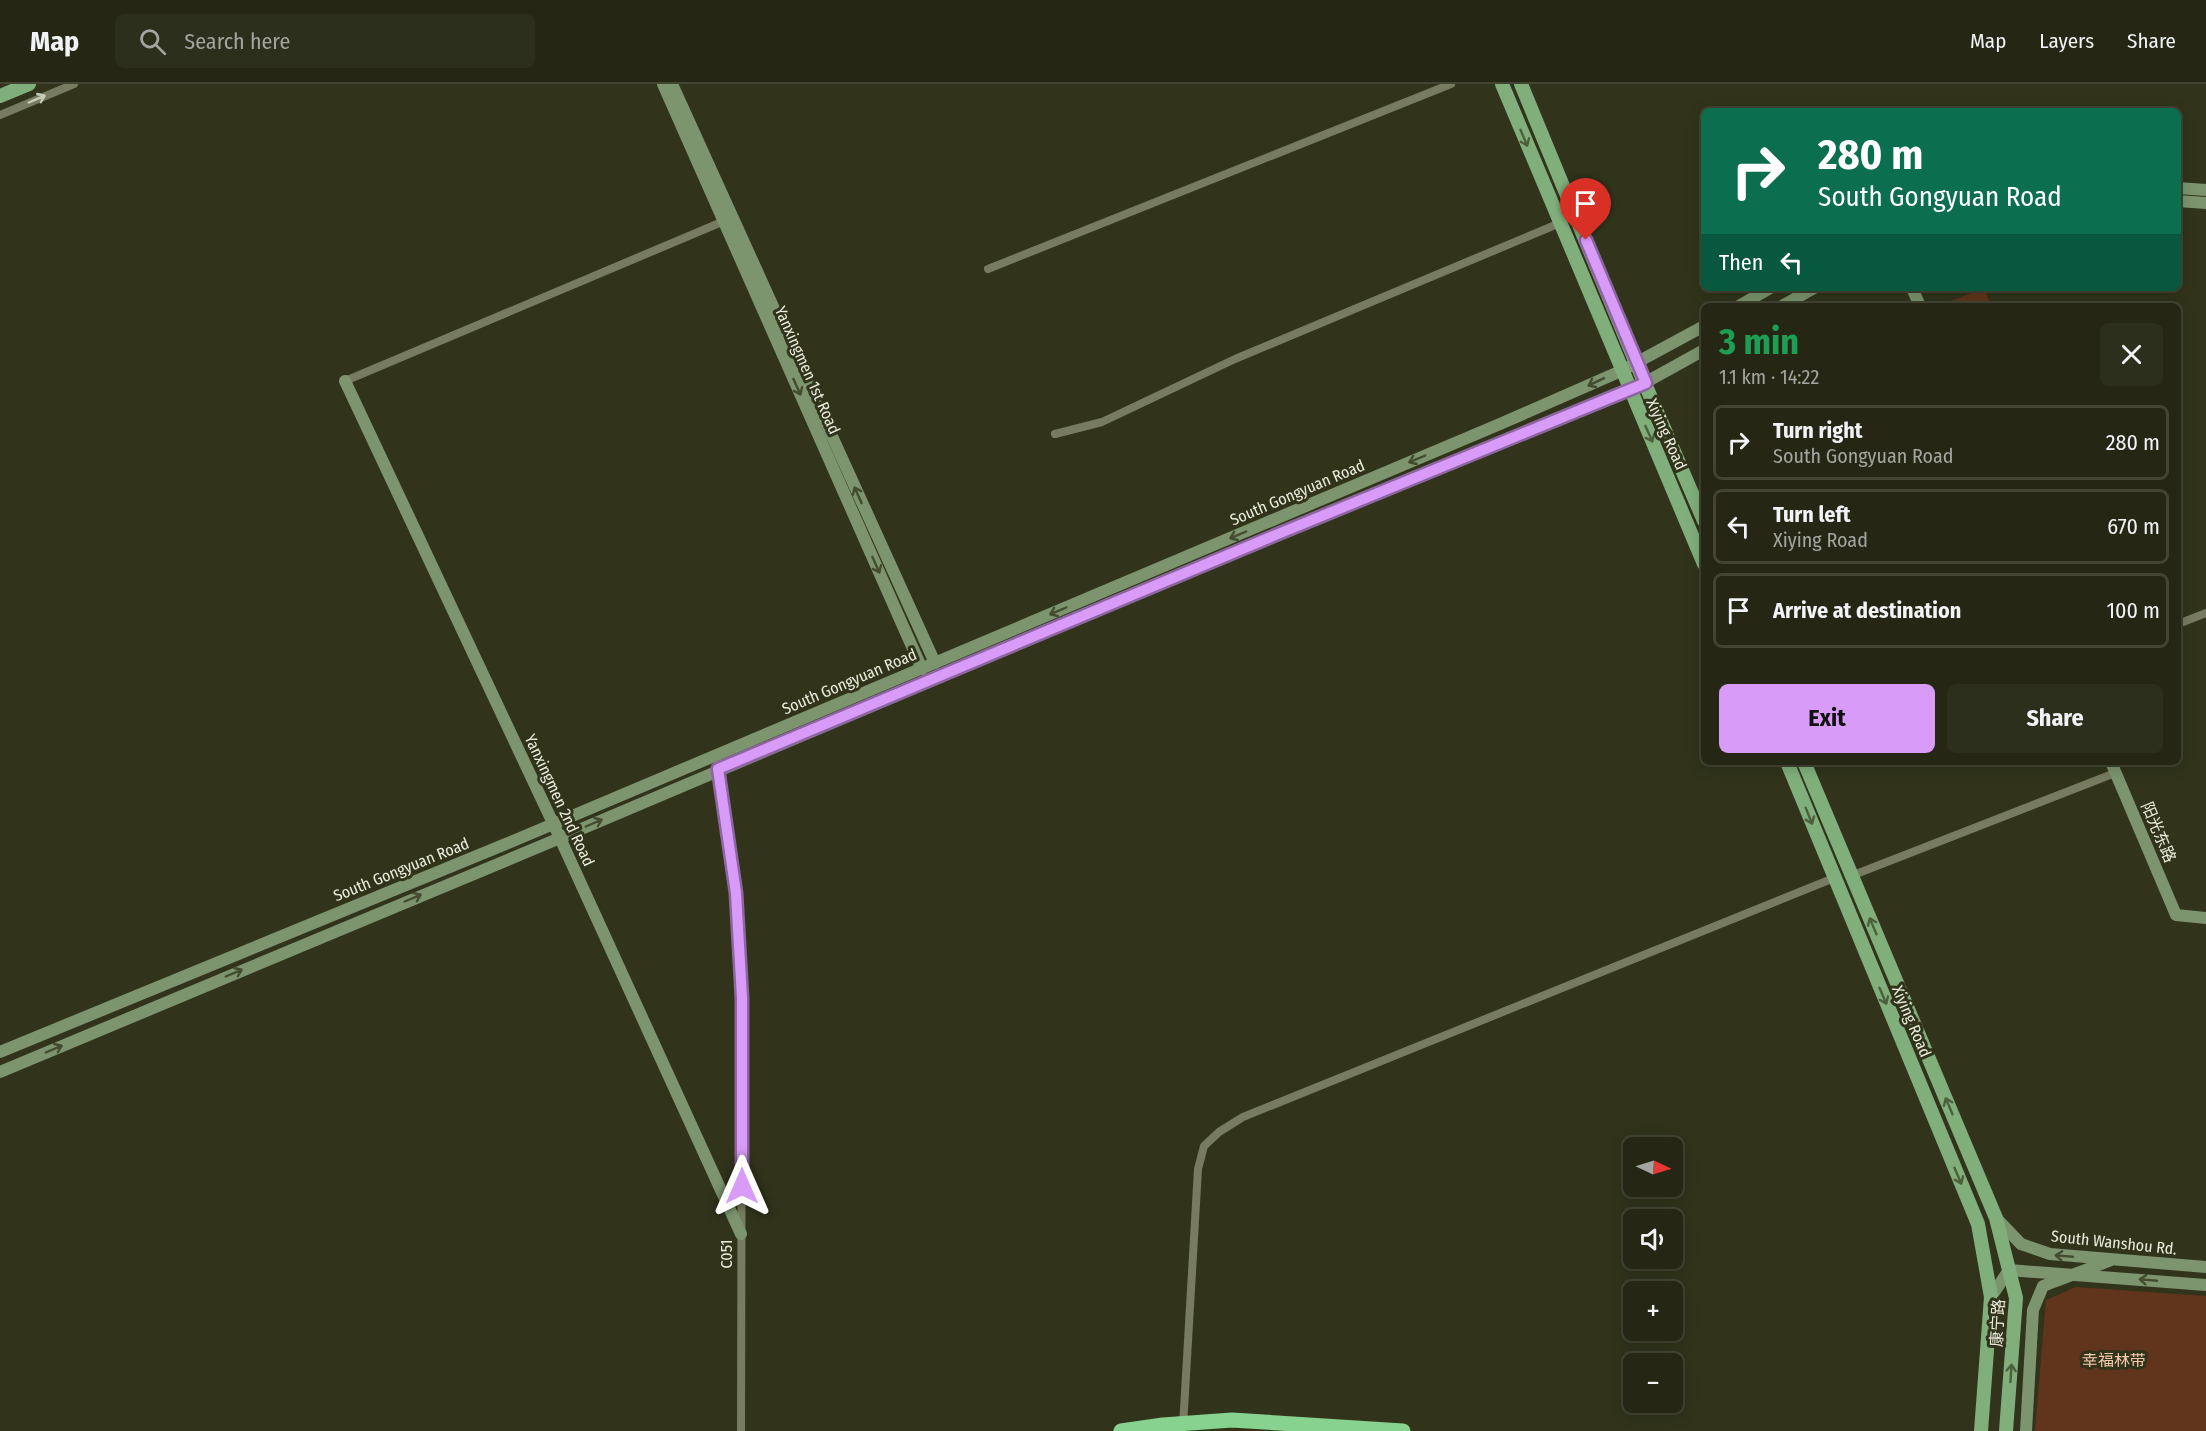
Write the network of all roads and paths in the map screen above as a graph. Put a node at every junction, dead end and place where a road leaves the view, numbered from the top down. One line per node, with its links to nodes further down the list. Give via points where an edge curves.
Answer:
1 (29, 84): 8 (main road)
2 (74, 84): 9 (street, one-way to 2)
3 (663, 84): 14 (main road, Yanxingmen 1st Road)
4 (672, 84): 14 (main road, Yanxingmen 1st Road)
5 (1451, 84): 16 (street)
6 (1502, 84): 15 (main road, Xiying Road, one-way to 15)
7 (1521, 84): 23 (main road, Xiying Road)
8 (0, 96)
9 (0, 115)
10 (2181, 188): 11 (main road)
11 (2206, 190)
12 (2181, 201): 13 (main road)
13 (2206, 203)
14 (728, 219): 25 (street); 33 (main road, Yanxingmen 1st Road, one-way to 14); 34 (main road, Yanxingmen 1st Road, one-way to 34)
15 (1560, 223): 24 (main road, Xiying Road); 28 (street, via 1235,358 1102,422)
16 (988, 269)
17 (1765, 291): 19 (main road)
18 (1810, 291): 20 (main road)
19 (1744, 303)
20 (1788, 303)
21 (1701, 328): 23 (main road, South Gongyuan Road)
22 (1701, 352): 26 (main road, South Gongyuan Road)
23 (1636, 363): 24 (main road, South Gongyuan Road); 26 (main road, Xiying Road)
24 (1621, 371): 27 (main road, Xiying Road); 33 (main road, South Gongyuan Road, one-way to 33)
25 (345, 381): 40 (main road, Yanxingmen 2nd Road)
26 (1646, 383): 27 (main road, South Gongyuan Road); 29 (main road, Xiying Road)
27 (1630, 391): 30 (main road, Xiying Road, one-way to 30); 39 (main road, South Gongyuan Road)
28 (1055, 434)
29 (1701, 514)
30 (1701, 557)
31 (2206, 613): 32 (street)
32 (2181, 623)
33 (935, 663): 34 (main road, South Gongyuan Road)
34 (922, 669): 35 (main road, South Gongyuan Road)
35 (716, 755): 39 (street, C051); 40 (main road, South Gongyuan Road)
36 (1787, 765): 43 (main road, Xiying Road, one-way to 43)
37 (1805, 765): 42 (main road, Xiying Road)
38 (2113, 767): 42 (street); 44 (main road, 阳光东路, via 2176,915)
39 (718, 769): 41 (main road, South Gongyuan Road, one-way to 39); 48 (street, C051, via 736,893 742,998)
40 (553, 824): 41 (main road, Yanxingmen 2nd Road); 45 (main road, South Gongyuan Road)
41 (560, 838): 46 (main road, South Gongyuan Road, one-way to 41); 48 (main road, Yanxingmen 2nd Road)
42 (1851, 876): 47 (main road, Xiying Road, one-way to 42)
43 (1834, 878): 54 (main road, Xiying Road, one-way to 54, via 1978,1224); 57 (street, via 1244,1117 1219,1132 1204,1146 1198,1169)
44 (2206, 918)
45 (0, 1052)
46 (0, 1072)
47 (1996, 1218): 49 (main road, South Wanshou Rd., one-way to 47, via 2050,1254 2021,1244); 51 (main road, 康宁路)
48 (741, 1234): 55 (street, C051)
49 (2113, 1259): 50 (main road, South Wanshou Rd.); 52 (main road)
50 (2206, 1267)
51 (2009, 1270): 52 (main road); 54 (main road); 60 (main road, 康宁路, one-way to 51, via 2016,1298)
52 (2075, 1274): 53 (main road, one-way to 52); 61 (main road, via 2043,1286 2033,1310)
53 (2206, 1285)
54 (1992, 1297): 59 (main road, Xiying Road)
55 (741, 1431)
56 (1122, 1431): 58 (highway, via 1232,1420)
57 (1183, 1431)
58 (1403, 1431)
59 (1981, 1431)
60 (2006, 1431)
61 (2026, 1431)

